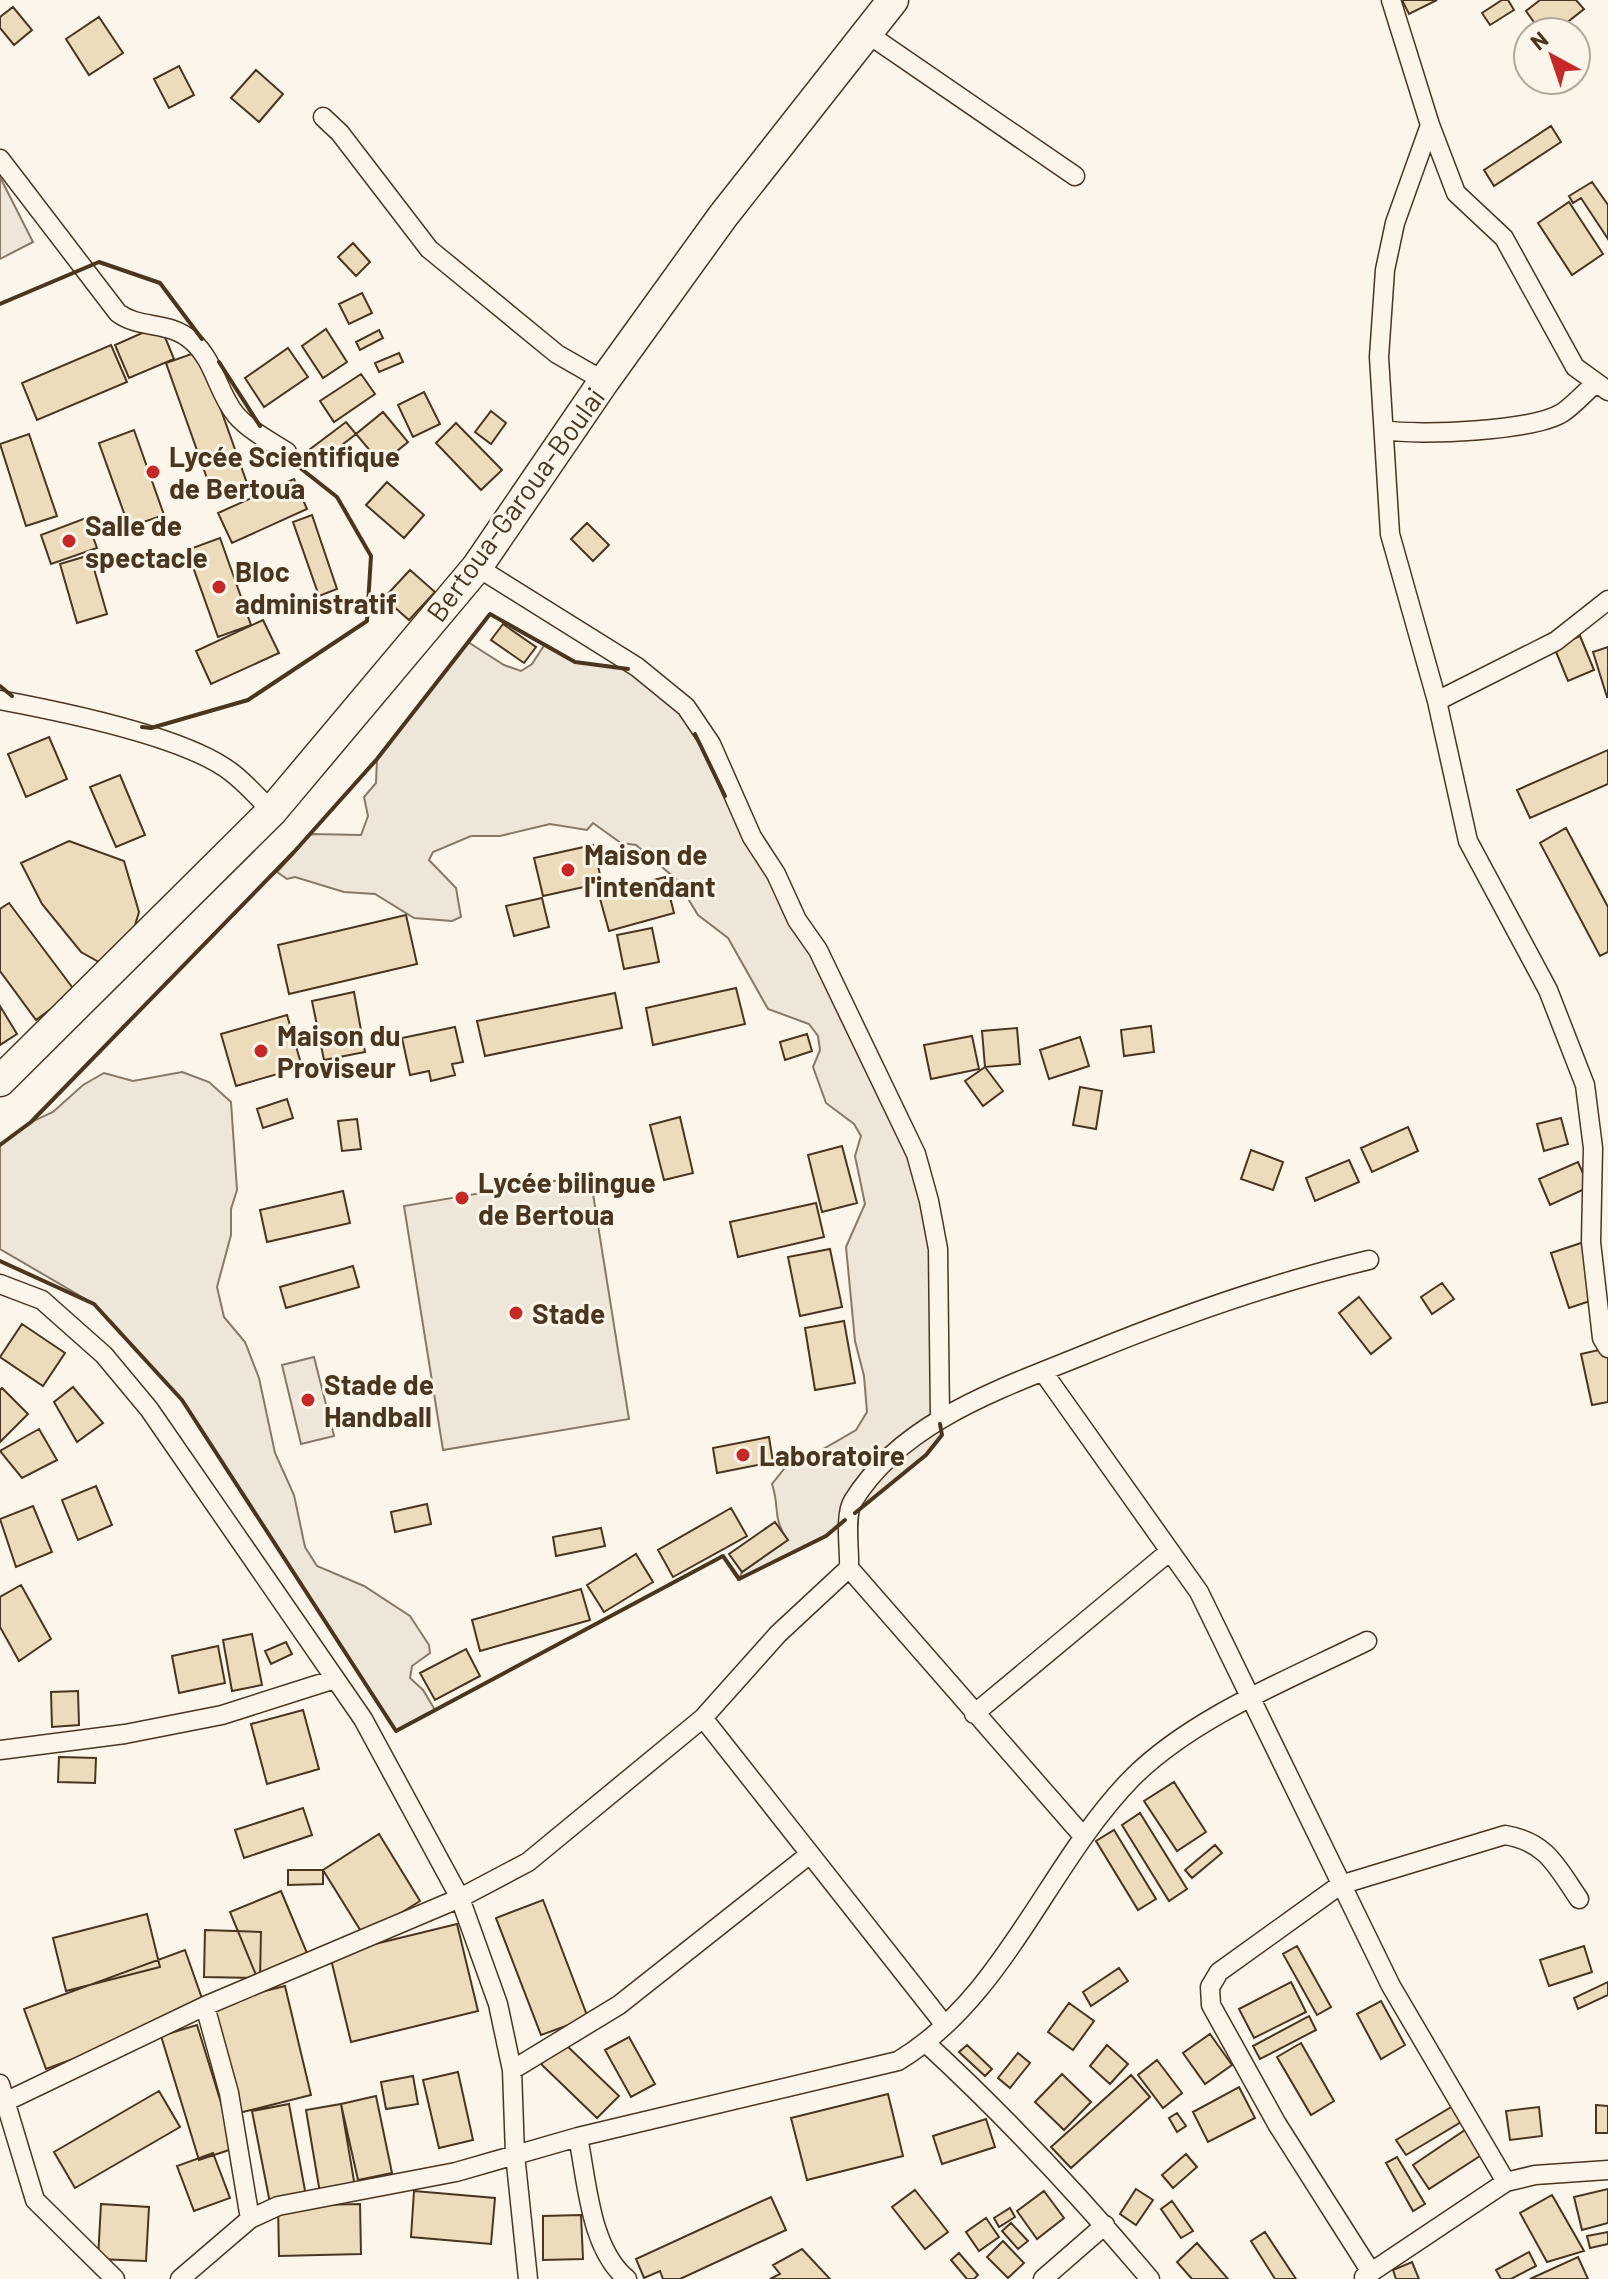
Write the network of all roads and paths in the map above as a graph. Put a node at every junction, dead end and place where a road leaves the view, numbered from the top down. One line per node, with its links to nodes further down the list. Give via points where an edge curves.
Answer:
1 (893, 0): 3 (highway, Bertoua-Garoua-Boulai)
2 (1391, 0): 5 (street)
3 (868, 34): 7 (street); 8 (highway, Bertoua-Garoua-Boulai, via 723,216)
4 (323, 117): 8 (street, via 429,249 557,354)
5 (1430, 125): 9 (street, via 1456,193 1504,238 1575,367); 10 (street, via 1395,223 1385,270 1379,357)
6 (0, 159): 11 (street, via 118,313 188,337 210,362 236,415)
7 (1075, 176)
8 (604, 381): 12 (highway, Bertoua-Garoua-Boulai)
9 (1601, 388): 10 (street, via 1561,414 1506,428 1417,436)
10 (1384, 430): 15 (street, via 1390,534)
11 (287, 452)
12 (477, 567): 16 (highway, Bertoua-Garoua-Boulai); 22 (street, via 663,687 686,707 711,744 740,812 825,963 916,1154 938,1249)
13 (1608, 600): 15 (street, via 1556,641)
14 (0, 700): 16 (street, via 70,713 176,746 230,771)
15 (1437, 701): 20 (street, via 1468,841 1548,990 1585,1085 1593,1148 1591,1242 1602,1338)
16 (272, 811): 17 (highway, Bertoua-Garoua-Boulai)
17 (0, 1081)
18 (1369, 1260): 21 (street, via 1283,1280)
19 (0, 1284): 26 (street, via 42,1300 104,1355 182,1455)
20 (1608, 1348)
21 (1043, 1372): 22 (street); 23 (street)
22 (940, 1418): 24 (street, via 882,1466 851,1504)
23 (1170, 1551): 27 (street, via 1199,1592); 28 (street)
24 (849, 1568): 28 (street); 29 (street, via 778,1634)
25 (1367, 1641): 27 (street)
26 (335, 1679): 30 (street, via 222,1715); 34 (street, via 363,1719)
27 (1251, 1698): 31 (street, via 1194,1731 1134,1777); 33 (street)
28 (974, 1714): 31 (street)
29 (703, 1718): 32 (street); 34 (street, via 528,1862)
30 (0, 1750)
31 (1083, 1836): 37 (street, via 1014,1947)
32 (810, 1854): 37 (street); 39 (street, via 619,2005)
33 (1340, 1885): 35 (street, via 1505,1835 1528,1839 1549,1856); 44 (street, via 1391,1986); 47 (street, via 1219,1972 1210,1987 1211,2005)
34 (460, 1898): 36 (street); 39 (street, via 498,2004)
35 (1579, 1899)
36 (205, 2006): 40 (street); 45 (street, via 229,2093)
37 (944, 2024): 38 (street)
38 (927, 2044): 41 (street, via 898,2061); 46 (street)
39 (512, 2070): 42 (street)
40 (4, 2092): 48 (street, via 35,2200)
41 (578, 2137): 42 (street); 51 (street, via 605,2249)
42 (515, 2154): 45 (street, via 456,2172 278,2206); 50 (street)
43 (1608, 2170): 44 (street)
44 (1506, 2182): 47 (street)
45 (250, 2219): 49 (street)
46 (1105, 2225): 52 (street); 53 (street)
47 (1366, 2276)
48 (115, 2279)
49 (180, 2279)
50 (528, 2279)
51 (627, 2279)
52 (1043, 2279)
53 (1150, 2279)

